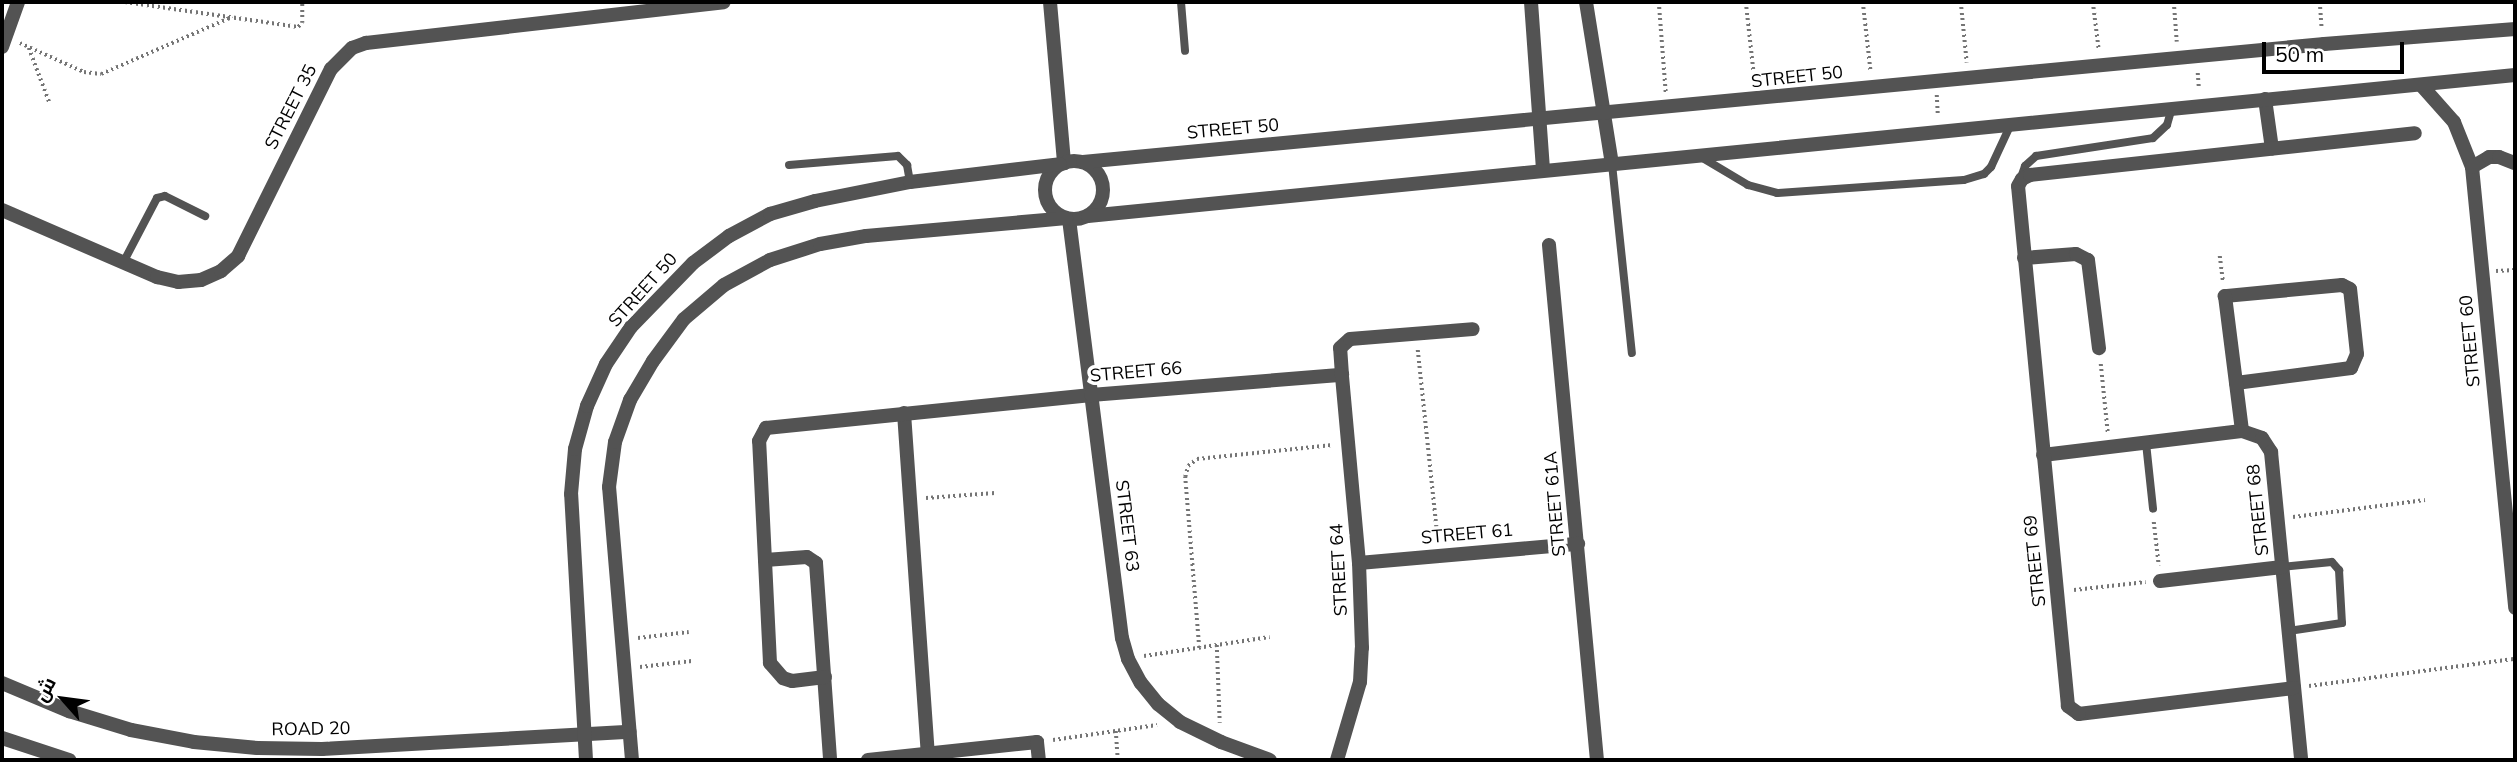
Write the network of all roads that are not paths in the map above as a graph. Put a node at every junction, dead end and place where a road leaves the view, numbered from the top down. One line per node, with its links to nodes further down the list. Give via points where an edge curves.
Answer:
1 (723, 2): 35 (street, STREET 35, via 352,48 331,69 238,256 201,280 178,282)
2 (1050, 2): 22 (street)
3 (1181, 2): 9 (lane)
4 (1531, 2): 15 (street)
5 (1587, 2): 14 (street)
6 (11, 7): 8 (street)
7 (2515, 29): 14 (street, STREET 50)
8 (4, 42)
9 (1185, 51)
10 (2515, 75): 11 (street)
11 (2421, 86): 12 (street); 25 (street, STREET 60, via 2454,122)
12 (2265, 99): 13 (street); 18 (street)
13 (2172, 107): 16 (street); 28 (lane, via 2167,125 2153,138 2036,156 2025,166)
14 (1606, 115): 15 (street, STREET 50); 23 (street)
15 (1538, 121): 20 (street, STREET 50); 26 (street)
16 (2012, 123): 19 (street); 19 (lane, via 1991,167 1964,180 1777,193 1748,185)
17 (2415, 133): 18 (street)
18 (2272, 149): 28 (street, via 2030,175)
19 (1698, 155): 23 (street)
20 (1083, 162): 22 (street); 31 (street, via 1097,172 1103,187 1100,204)
21 (2515, 163): 25 (street, via 2489,157)
22 (1062, 164): 27 (street, STREET 50); 32 (street, via 1048,177 1045,193 1052,209)
23 (1612, 164): 26 (street); 38 (lane)
24 (789, 165): 27 (lane, via 898,156 907,165)
25 (2472, 167): 52 (street, STREET 60)
26 (1543, 170): 31 (street)
27 (910, 182): 58 (street, STREET 50, via 770,214 729,236 662,294 631,327 606,364 575,449 571,494)
28 (2019, 182): 34 (street, STREET 69)
29 (2, 211): 35 (street, STREET 35)
30 (205, 216): 35 (lane, via 165,196 157,198)
31 (1088, 216): 32 (street)
32 (1067, 219): 41 (street, STREET 63); 57 (street, via 820,244 747,272 684,319 630,400 615,442 609,487)
33 (1549, 245): 47 (street, STREET 61A)
34 (2024, 258): 37 (street, via 2076,254 2088,260); 45 (street, STREET 69)
35 (123, 263)
36 (1472, 329): 39 (street, via 1346,341 1340,352)
37 (2099, 348)
38 (1632, 353)
39 (1342, 375): 41 (street, STREET 66); 49 (street, STREET 64)
40 (2236, 383): 40 (street, via 2351,368 2357,354 2350,289 2343,285 2225,296); 43 (street)
41 (1091, 395): 42 (street, STREET 66); 67 (street, STREET 63, via 1128,659 1158,704 1180,722)
42 (904, 413): 48 (street, STREET 66, via 771,426 762,432); 60 (street)
43 (2242, 431): 44 (street); 50 (street, STREET 68, via 2262,438 2271,452)
44 (2146, 443): 45 (street); 46 (lane)
45 (2043, 454): 56 (street, STREET 69, via 2068,706 2076,713)
46 (2153, 509)
47 (1578, 544): 49 (street, STREET 61); 69 (street, STREET 61A)
48 (765, 560): 54 (street, via 770,663 792,681); 54 (street, via 807,557 816,564)
49 (1359, 563): 68 (street, STREET 64, via 1360,682)
50 (2282, 567): 51 (street); 53 (street, STREET 68); 53 (lane, via 2332,562 2338,567 2344,617 2339,625)
51 (2160, 581)
52 (2515, 608)
53 (2289, 631): 56 (street, STREET 68)
54 (825, 677): 64 (street)
55 (2, 683): 58 (street, ROAD 20, via 131,730 258,748 323,749)
56 (2294, 688): 70 (street, STREET 68)
57 (629, 732): 58 (street, ROAD 20); 63 (street)
58 (584, 734): 62 (street, STREET 50)
59 (2, 738): 61 (street)
60 (928, 757): 65 (street); 66 (street, via 1037,742)
61 (69, 760)
62 (586, 760)
63 (632, 760)
64 (830, 760)
65 (868, 760)
66 (1039, 760)
67 (1270, 760)
68 (1337, 760)
69 (1597, 760)
70 (2301, 760)

